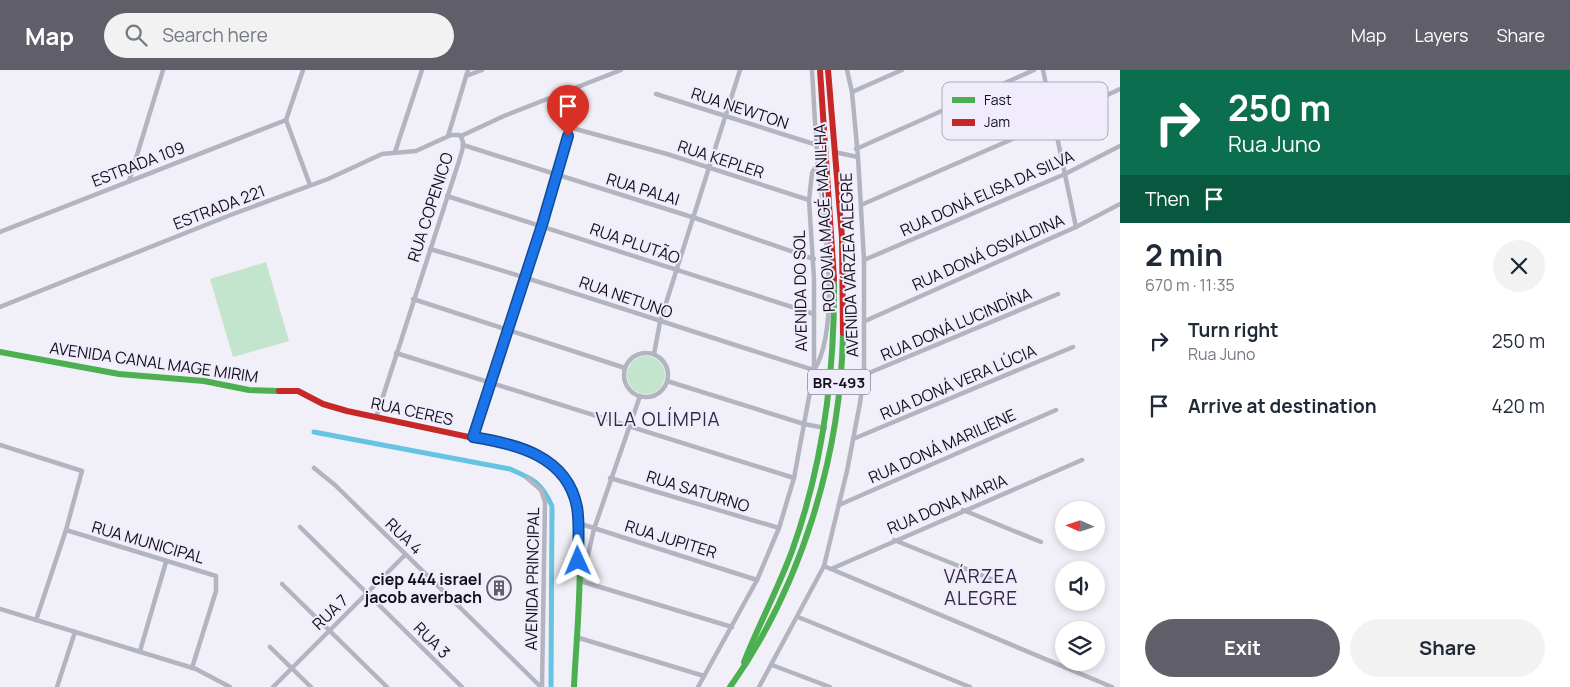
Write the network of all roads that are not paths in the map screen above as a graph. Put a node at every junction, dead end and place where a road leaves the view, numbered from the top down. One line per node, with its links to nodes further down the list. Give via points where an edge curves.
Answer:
1 (163, 70): 38 (street)
2 (303, 70): 22 (street)
3 (422, 70): 31 (street)
4 (468, 70): 14 (street)
5 (482, 70): 14 (street)
6 (620, 70): 24 (street)
7 (740, 70): 21 (street)
8 (812, 70): 28 (street)
9 (820, 70): 75 (main road, RODOVIA MAGÉ-MANILHA / BR-493, via 837,292 835,348)
10 (828, 70): 32 (main road, RODOVIA MAGÉ-MANILHA / BR-493)
11 (847, 70): 17 (street, AVENIDA VÁRZEA ALEGRE)
12 (902, 70): 17 (street)
13 (1034, 70): 15 (street)
14 (466, 76): 23 (street)
15 (1007, 82)
16 (1120, 89): 19 (street)
17 (852, 92): 30 (street, AVENIDA VÁRZEA ALEGRE)
18 (656, 94): 21 (street, RUA NEWTON)
19 (1108, 95)
20 (942, 111): 30 (street)
21 (726, 118): 28 (street, RUA NEWTON); 35 (street)
22 (286, 120): 38 (street, ESTRADA 109); 39 (street)
23 (448, 136): 24 (street, RUA COPENICO); 31 (street, ESTRADA 221, via 420,149)
24 (461, 136): 27 (street, RUA COPENICO)
25 (1009, 140): 43 (street)
26 (1059, 140): 36 (street)
27 (463, 145): 37 (street, RUA PALAI); 40 (street, RUA COPENICO)
28 (817, 145): 34 (street)
29 (1120, 146): 36 (street, RUA DONÁ ELISA DA SILVA)
30 (856, 149): 33 (street, AVENIDA VÁRZEA ALEGRE)
31 (395, 152): 39 (street, ESTRADA 221)
32 (834, 152): 33 (street); 114 (main road, RODOVIA MAGÉ-MANILHA / BR-493, via 844,292 843,349 833,429 817,498 795,564 763,637)
33 (858, 157): 43 (street, AVENIDA VÁRZEA ALEGRE)
34 (818, 163): 41 (street, via 812,173); 65 (street, via 828,298 824,350)
35 (710, 168): 37 (street, RUA KEPLER, via 575,127 570,130); 41 (street, RUA KEPLER); 44 (street)
36 (1065, 174): 46 (street); 50 (street, RUA DONÁ ELISA DA SILVA)
37 (556, 176): 44 (street, RUA PALAI); 45 (street)
38 (130, 181): 47 (street, ESTRADA 109)
39 (310, 185): 55 (street, ESTRADA 221)
40 (447, 196): 45 (street, RUA PLUTÃO); 48 (street, RUA COPENICO)
41 (809, 200): 49 (street, AVENIDA DO SOL)
42 (1120, 204): 46 (street, RUA DONÁ OSVALDINA)
43 (861, 205): 50 (street, AVENIDA VÁRZEA ALEGRE)
44 (695, 218): 49 (street, RUA PALAI); 51 (street)
45 (542, 225): 51 (street, RUA PLUTÃO); 52 (street)
46 (1076, 227): 57 (street, RUA DONÁ OSVALDINA)
47 (0, 232)
48 (430, 248): 52 (street, RUA NETUNO); 54 (street, RUA COPENICO)
49 (814, 259): 56 (street, AVENIDA DO SOL)
50 (864, 260): 57 (street, AVENIDA VÁRZEA ALEGRE)
51 (677, 270): 56 (street, RUA PLUTÃO); 58 (street)
52 (524, 276): 58 (street, RUA NETUNO); 59 (street)
53 (1058, 294): 66 (street, RUA DONÁ LUCINDÍNA)
54 (413, 299): 59 (street); 62 (street, RUA COPENICO)
55 (0, 307)
56 (814, 314): 65 (street, AVENIDA DO SOL)
57 (865, 321): 66 (street, AVENIDA VÁRZEA ALEGRE)
58 (660, 322): 63 (street); 65 (street, RUA NETUNO)
59 (507, 330): 64 (street); 68 (street)
60 (1073, 347): 77 (street, RUA DONÁ VERA LÚCIA)
61 (0, 352): 69 (main road, AVENIDA CANAL MAGE MIRIM, via 119,374)
62 (396, 354): 68 (street); 72 (street, RUA COPENICO)
63 (654, 354): 64 (street, via 634,356); 67 (street, via 665,365)
64 (625, 368): 70 (street, via 627,386)
65 (814, 370): 73 (street, AVENIDA DO SOL)
66 (864, 375): 77 (street, AVENIDA VÁRZEA ALEGRE)
67 (666, 381): 70 (street, via 656,394); 73 (street)
68 (489, 383): 74 (street); 76 (street)
69 (304, 394): 72 (main road, RUA CERES, via 323,404)
70 (640, 396): 74 (street)
71 (1056, 410): 84 (street, RUA DONÁ MARILIENE)
72 (376, 418): 76 (main road, RUA CERES)
73 (804, 424): 75 (street); 83 (street, AVENIDA DO SOL)
74 (628, 426): 82 (street); 83 (street)
75 (825, 428): 114 (main road, RODOVIA MAGÉ-MANILHA / BR-493, via 799,531)
76 (473, 437): 86 (main road, RUA CERES, via 525,449 549,462 571,489)
77 (853, 439): 84 (street, AVENIDA VÁRZEA ALEGRE)
78 (0, 444): 90 (street, RUA MUNICIPAL, via 81,470)
79 (1082, 460): 85 (street, RUA DONA MARIA)
80 (314, 468): 93 (street, RUA 4)
81 (527, 478): 122 (street, AVENIDA PRINCIPAL, via 541,490 546,502)
82 (610, 478): 88 (street); 89 (street, RUA SATURNO)
83 (794, 478): 89 (street, AVENIDA DO SOL)
84 (839, 505): 95 (street, AVENIDA VÁRZEA ALEGRE)
85 (964, 510): 91 (street, RUA DONA MARIA); 92 (street)
86 (578, 523): 88 (street, RUA JUPITER); 98 (main road, RUA CERES)
87 (300, 527): 101 (street, RUA 3)
88 (594, 528): 97 (street, RUA JUPITER); 98 (street)
89 (778, 528): 97 (street, AVENIDA DO SOL)
90 (66, 530): 94 (street, RUA MUNICIPAL); 104 (street, RUA MUNICIPAL)
91 (894, 540): 96 (street, RUA DONA MARIA); 99 (street)
92 (1041, 542)
93 (405, 555): 101 (street, RUA 7); 122 (street, RUA 4)
94 (166, 562): 110 (street); 113 (street, RUA MUNICIPAL, via 210,573 218,580)
95 (824, 566): 96 (street); 103 (street, AVENIDA VÁRZEA ALEGRE)
96 (831, 569): 129 (street)
97 (757, 580): 105 (street, AVENIDA DO SOL)
98 (580, 581): 105 (street); 108 (main road, RUA CERES)
99 (1001, 583)
100 (282, 584): 106 (street)
101 (368, 592): 106 (street, RUA 7); 121 (street, RUA 3)
102 (0, 609): 104 (street)
103 (798, 617): 111 (street, AVENIDA VÁRZEA ALEGRE); 128 (street)
104 (36, 620): 107 (street)
105 (732, 627): 115 (street, AVENIDA DO SOL)
106 (329, 630): 112 (street, RUA 7); 120 (street)
107 (75, 632): 110 (street); 117 (street)
108 (576, 637): 115 (street); 123 (main road, RUA CERES)
109 (270, 647): 112 (street)
110 (140, 651): 113 (street)
111 (772, 665): 126 (street, AVENIDA VÁRZEA ALEGRE); 127 (street)
112 (291, 667): 118 (street, RUA 7); 119 (street)
113 (192, 668): 116 (street)
114 (738, 675): 125 (main road, RODOVIA MAGÉ-MANILHA / BR-493)
115 (704, 676): 124 (street, AVENIDA DO SOL)
116 (227, 686)
117 (57, 687)
118 (273, 687)
119 (311, 687)
120 (387, 687)
121 (462, 687)
122 (542, 687)
123 (574, 687)
124 (698, 687)
125 (732, 687)
126 (759, 687)
127 (830, 687)
128 (970, 687)
129 (1112, 687)

